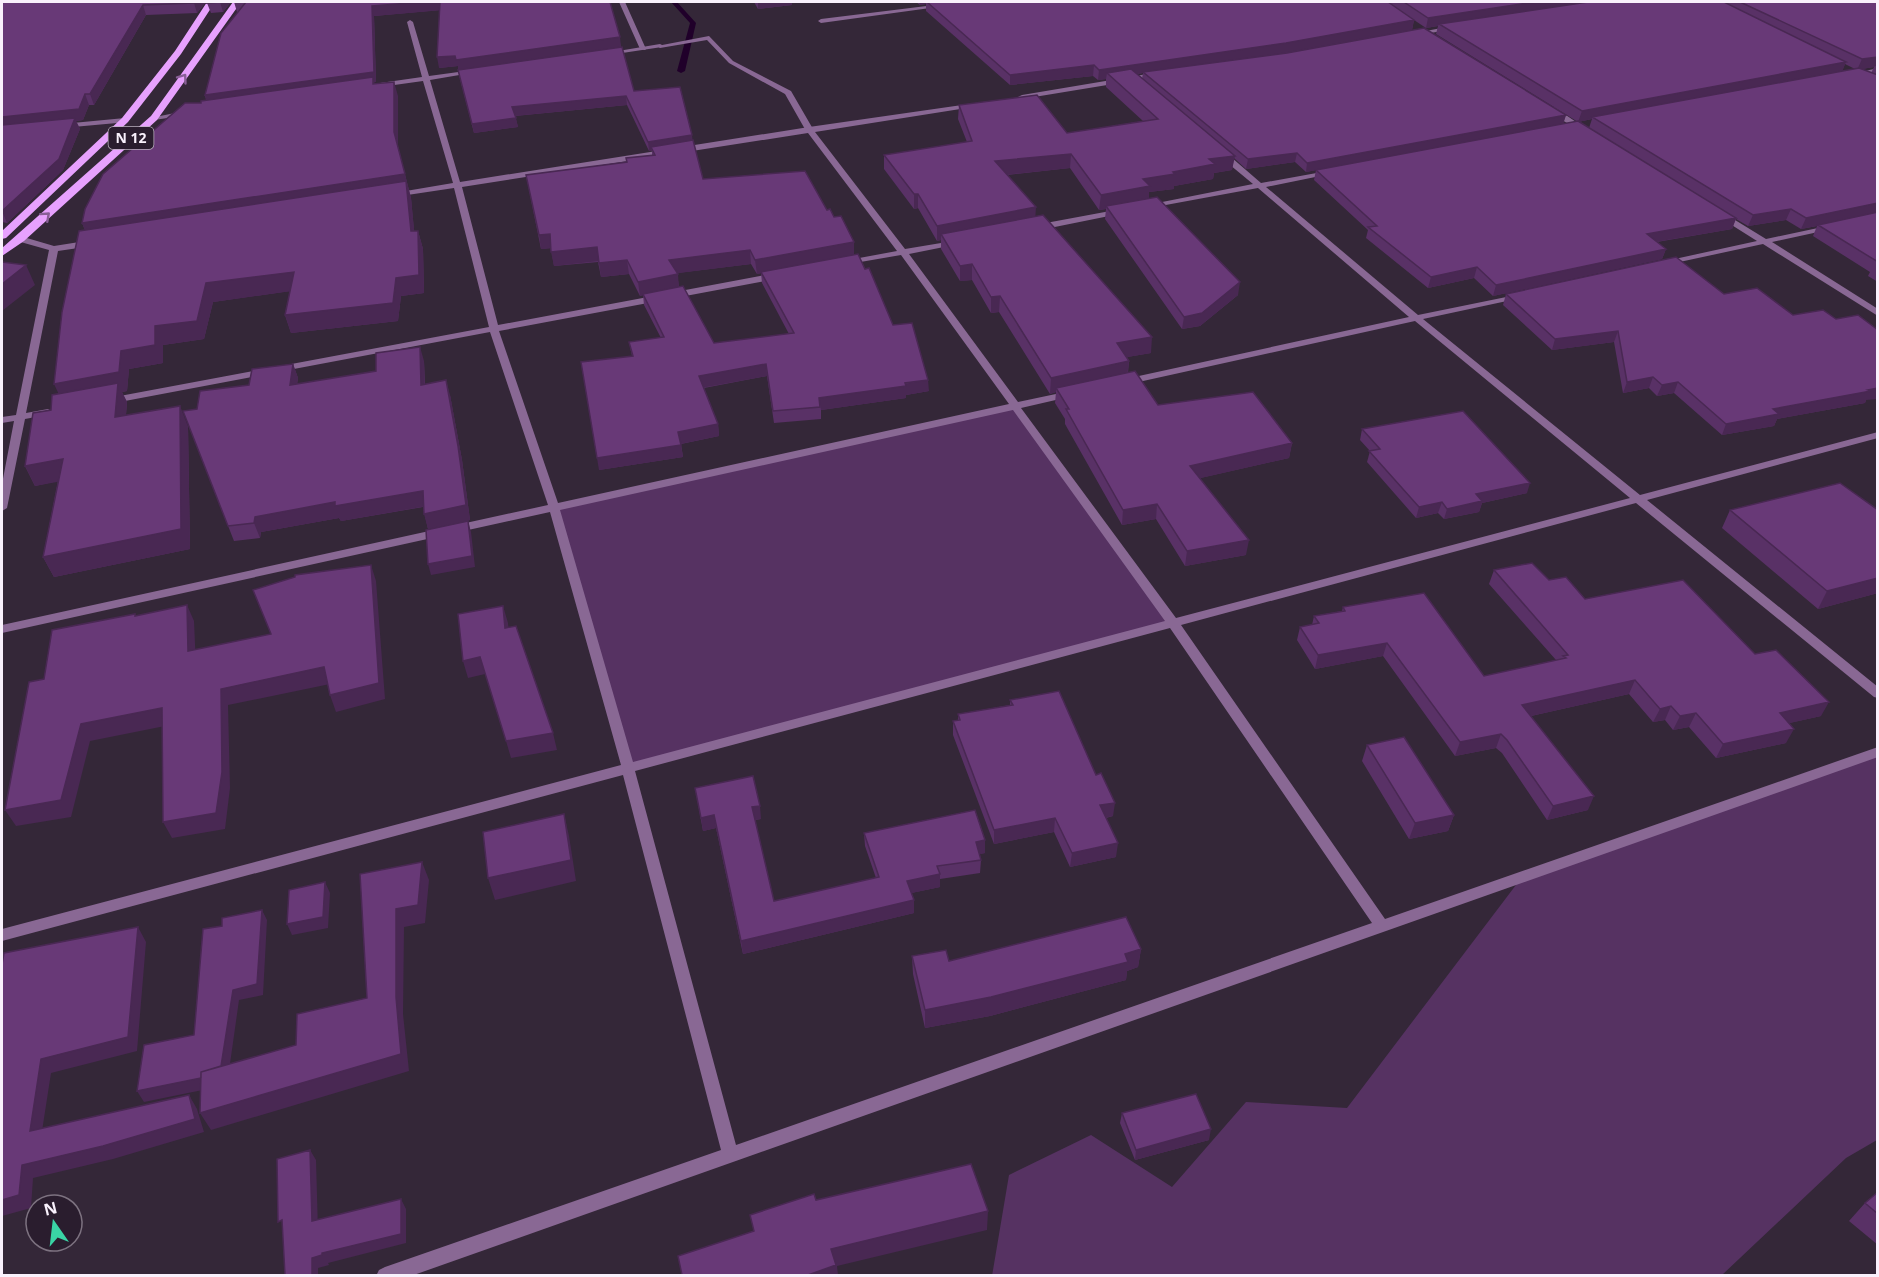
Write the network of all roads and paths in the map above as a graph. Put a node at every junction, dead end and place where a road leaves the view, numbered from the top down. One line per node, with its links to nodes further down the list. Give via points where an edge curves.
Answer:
1 (211, 2): 29 (main road, N 12)
2 (237, 2): 28 (main road, N 12, one-way to 2)
3 (622, 2): 12 (street)
4 (971, 2): 5 (street)
5 (821, 21)
6 (410, 22): 20 (street)
7 (1415, 26): 9 (street)
8 (1458, 27): 9 (street)
9 (1424, 32): 10 (street); 11 (street)
10 (1401, 36)
11 (1434, 38)
12 (643, 49): 13 (street); 34 (street, via 709,39 731,62 788,93)
13 (597, 55)
14 (1878, 70): 18 (street)
15 (484, 71): 20 (street)
16 (1167, 73): 19 (street)
17 (1844, 73): 18 (street)
18 (1855, 74): 21 (street)
19 (1131, 78): 22 (street); 24 (street)
20 (427, 79): 23 (street); 37 (street)
21 (1870, 81)
22 (1140, 86)
23 (367, 87)
24 (1016, 98)
25 (981, 104): 34 (street)
26 (1547, 107): 31 (street)
27 (189, 113): 28 (street)
28 (154, 118): 44 (main road, N 12, one-way to 28)
29 (125, 120): 30 (street); 43 (main road, N 12)
30 (58, 126)
31 (1578, 126): 32 (street); 33 (street)
32 (1566, 128)
33 (1588, 128)
34 (808, 129): 37 (street); 49 (street)
35 (1209, 143): 38 (street)
36 (1338, 171): 38 (street)
37 (457, 185): 39 (street); 57 (street)
38 (1259, 186): 42 (street); 56 (street)
39 (386, 196)
40 (1715, 211): 47 (street)
41 (1844, 224): 47 (street)
42 (1029, 229)
43 (2, 236)
44 (20, 239): 48 (street); 50 (main road, N 12)
45 (972, 239): 49 (street)
46 (102, 241): 48 (street)
47 (1764, 242): 52 (street); 55 (street)
48 (54, 249): 63 (street)
49 (903, 252): 51 (street); 61 (street)
50 (2, 253)
51 (833, 265)
52 (1648, 267)
53 (786, 274): 57 (street)
54 (1532, 292): 56 (street)
55 (1878, 313)
56 (1416, 318): 58 (street); 66 (street)
57 (494, 329): 60 (street); 67 (street)
58 (1119, 383)
59 (1084, 391): 61 (street)
60 (101, 402)
61 (1016, 406): 67 (street); 69 (street)
62 (55, 411): 63 (street)
63 (20, 417): 64 (street); 68 (street)
64 (2, 420)
65 (1878, 435): 66 (street)
66 (1639, 498): 69 (street); 71 (street)
67 (554, 507): 70 (street); 73 (street)
68 (2, 508)
69 (1173, 622): 73 (street); 74 (street)
70 (2, 629)
71 (1878, 694)
72 (1878, 752): 74 (street)
73 (628, 768): 75 (street); 76 (street)
74 (1382, 926): 76 (street)
75 (2, 935)
76 (730, 1155): 77 (street)
77 (386, 1275)

